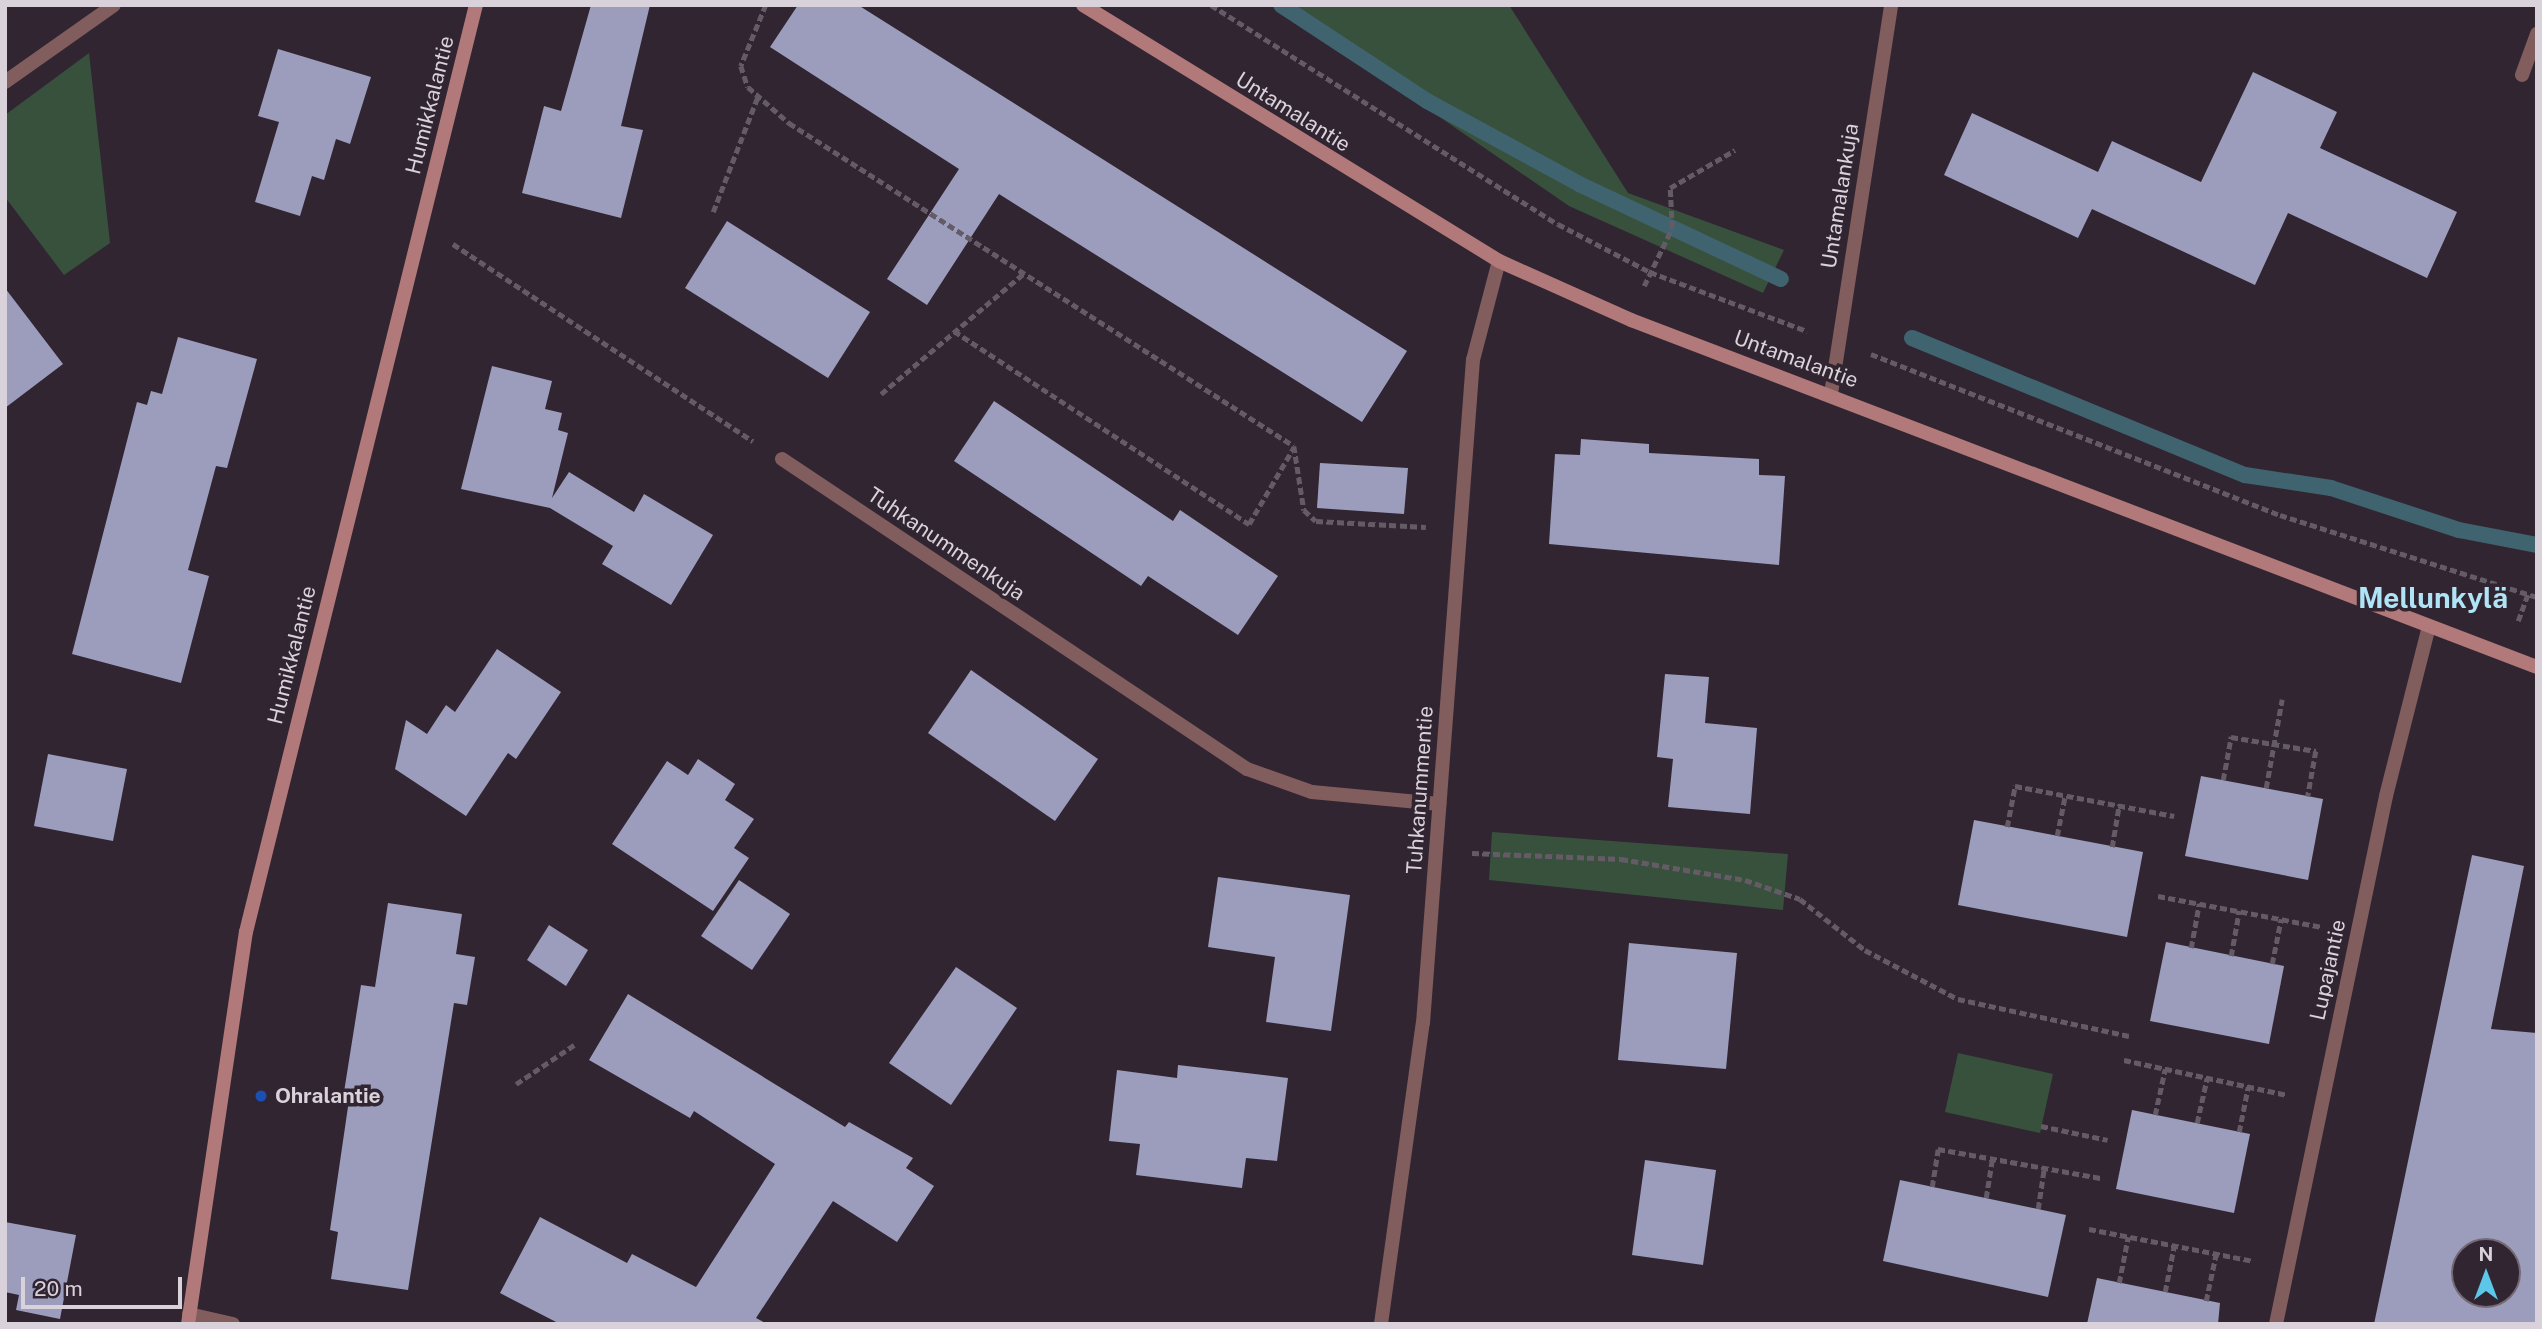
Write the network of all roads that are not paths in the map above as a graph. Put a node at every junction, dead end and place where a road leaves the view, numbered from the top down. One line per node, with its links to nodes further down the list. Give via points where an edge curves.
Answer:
1 (114, 5): 7 (street)
2 (477, 5): 14 (street, Humikkalantie, via 246,932)
3 (1083, 5): 8 (street, Untamalantie)
4 (1891, 5): 9 (street, Untamalankuja)
5 (2537, 34): 6 (street)
6 (2522, 75)
7 (5, 82)
8 (1500, 261): 9 (street, Untamalantie, via 1631,320); 13 (street, Tuhkanummentie, via 1473,360)
9 (1831, 394): 11 (street, Untamalantie)
10 (782, 459): 13 (street, Tuhkanummenkuja, via 1247,769 1312,792)
11 (2429, 626): 12 (street, Untamalantie); 17 (street, Lupajantie, via 2357,933)
12 (2537, 667)
13 (1439, 804): 16 (street, Tuhkanummentie, via 1423,1023)
14 (188, 1319): 15 (street)
15 (233, 1324)
16 (1381, 1324)
17 (2276, 1324)

